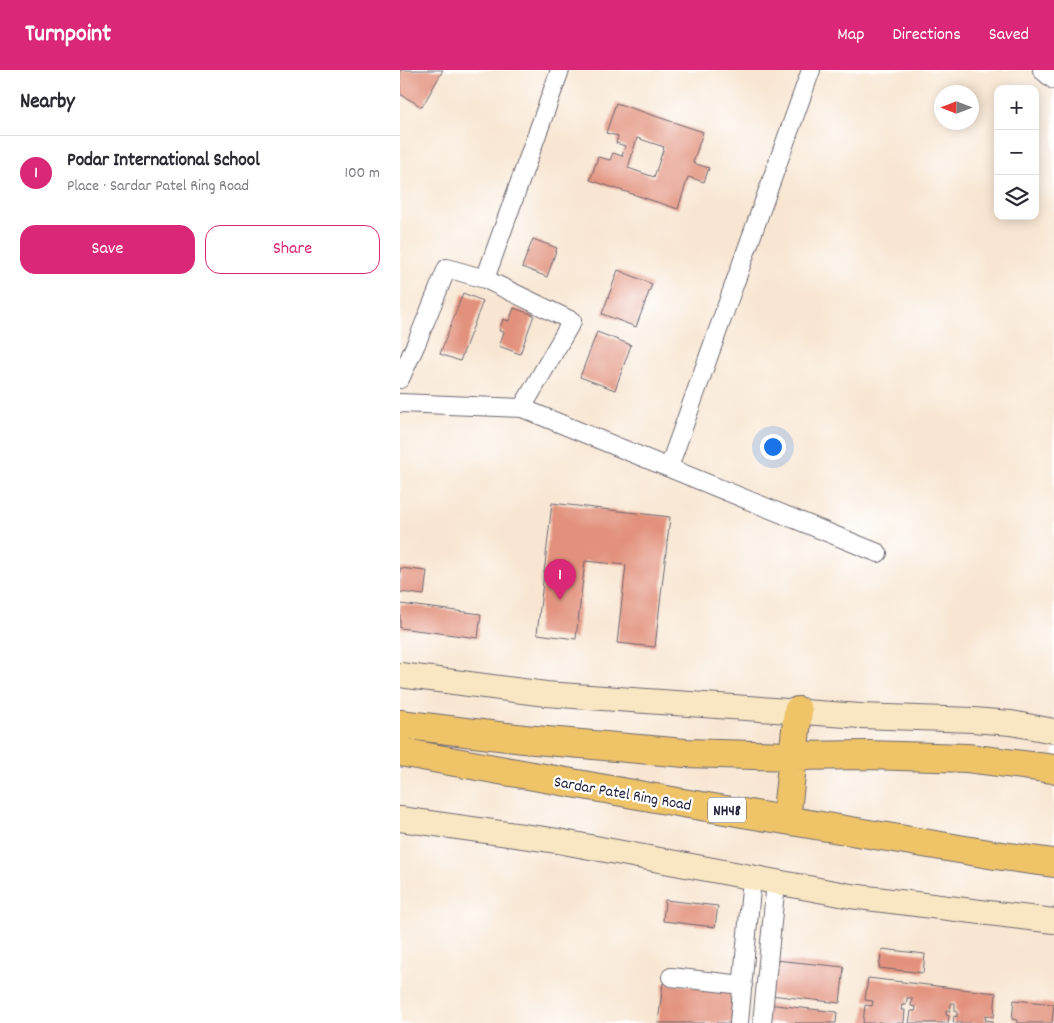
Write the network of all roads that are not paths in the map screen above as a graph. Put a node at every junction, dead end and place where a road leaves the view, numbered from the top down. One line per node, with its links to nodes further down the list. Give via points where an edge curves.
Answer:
1 (560, 70): 5 (street)
2 (811, 70): 9 (street)
3 (1042, 70): 4 (street)
4 (1054, 80)
5 (484, 279): 6 (street, via 447,268); 8 (street, via 572,321)
6 (400, 379)
7 (400, 402): 8 (street)
8 (522, 408): 9 (street)
9 (669, 467): 10 (street)
10 (878, 553)
11 (400, 675): 12 (street, via 546,694)
12 (798, 711): 14 (street, via 973,720); 16 (highway)
13 (400, 724): 16 (highway, via 524,740 685,754)
14 (1054, 731)
15 (400, 752): 19 (highway, Sardar Patel Ring Road / NH48)
16 (792, 756): 17 (highway, via 966,758); 19 (highway)
17 (1054, 769)
18 (400, 819): 21 (street, via 558,841)
19 (786, 820): 20 (highway, Sardar Patel Ring Road / NH48)
20 (1054, 863)
21 (752, 878): 22 (street); 25 (street)
22 (776, 882): 23 (street, via 851,896); 27 (street)
23 (1054, 920)
24 (671, 977): 25 (street)
25 (743, 985): 26 (street)
26 (740, 1023)
27 (762, 1023)

